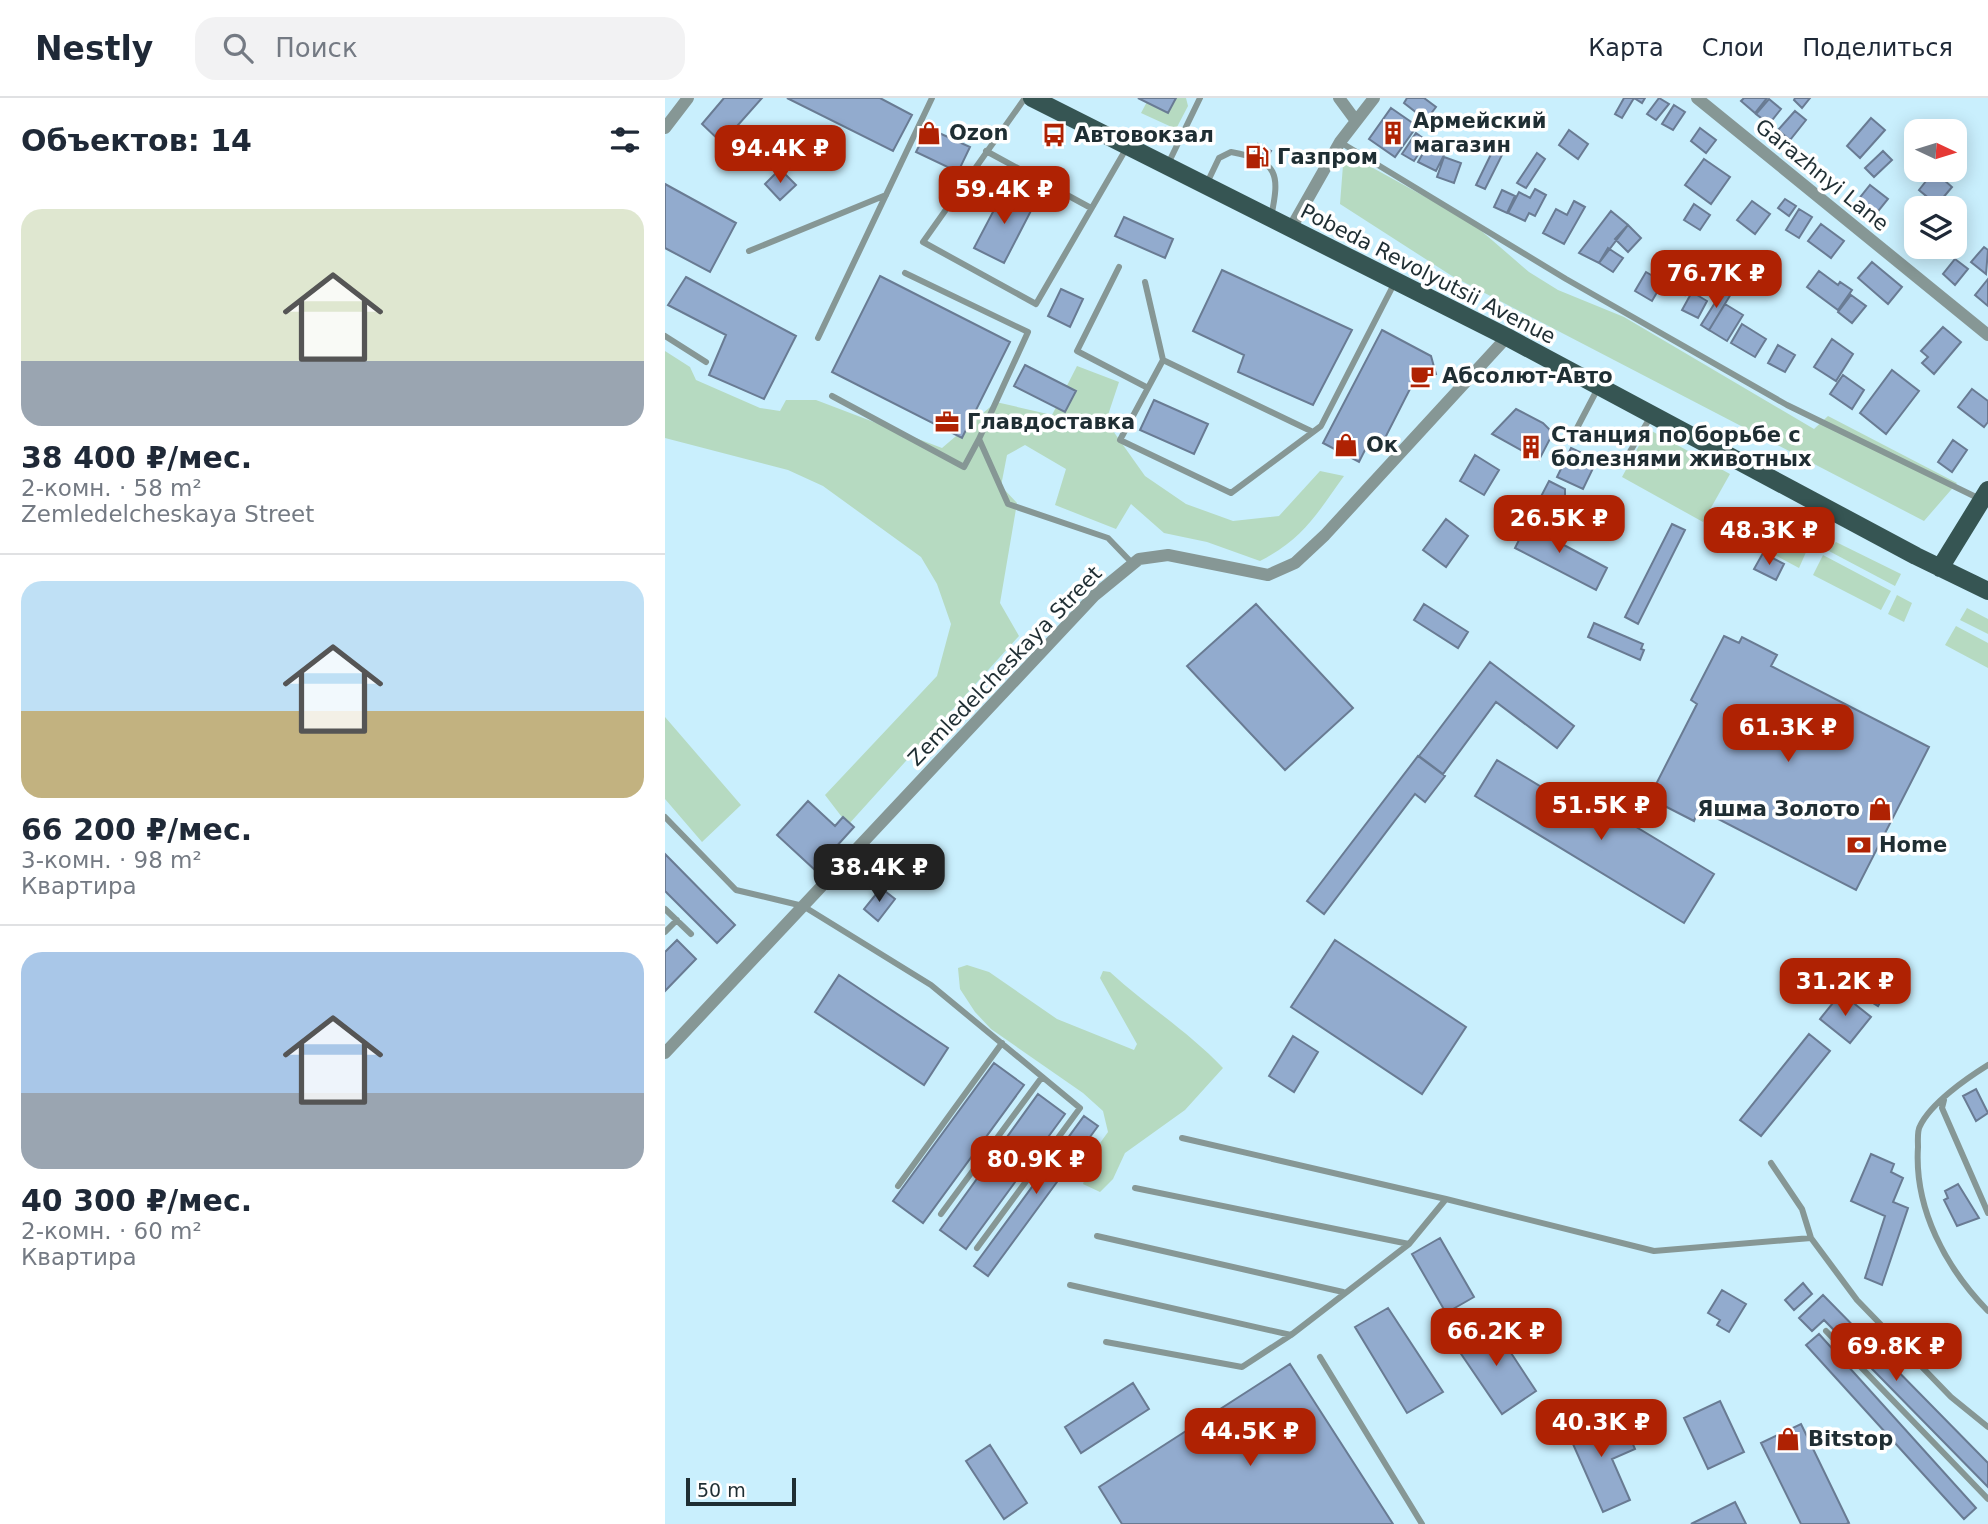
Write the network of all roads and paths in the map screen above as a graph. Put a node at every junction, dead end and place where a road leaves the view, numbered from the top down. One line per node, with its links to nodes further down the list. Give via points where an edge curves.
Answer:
1 (688, 98): 10 (street)
2 (932, 98): 16 (lane)
3 (1025, 98): 13 (lane)
4 (1200, 98): 14 (lane)
5 (1339, 98): 9 (street)
6 (1374, 98): 9 (street)
7 (1697, 98): 25 (street, Garazhnyi Lane)
8 (1045, 101): 12 (main road, Pobeda Revolyutsii Avenue)
9 (1356, 121): 11 (street)
10 (665, 128)
11 (1340, 142): 19 (street); 39 (lane, via 1787,405)
12 (1127, 146): 14 (main road, Pobeda Revolyutsii Avenue); 17 (lane)
13 (986, 151): 17 (lane); 17 (lane, via 923,242 1036,304)
14 (1167, 166): 15 (main road, Pobeda Revolyutsii Avenue)
15 (1205, 186): 18 (main road, Pobeda Revolyutsii Avenue); 18 (lane, via 1219,158 1231,152 1245,154 1272,169 1278,183)
16 (886, 195): 20 (lane); 28 (lane)
17 (1091, 208)
18 (1271, 219): 19 (main road, Pobeda Revolyutsii Avenue)
19 (1290, 230): 23 (main road, Pobeda Revolyutsii Avenue)
20 (749, 251)
21 (1119, 267): 32 (lane, via 1077,351)
22 (905, 273): 37 (lane, via 1028,332)
23 (1396, 280): 27 (main road, Pobeda Revolyutsii Avenue); 36 (lane, via 1321,426)
24 (1145, 282): 29 (lane)
25 (1988, 335)
26 (665, 336): 30 (lane)
27 (1507, 337): 31 (main road, Pobeda Revolyutsii Avenue); 40 (street, Zemledelcheskaya Street, via 1295,564 1268,575 1168,555)
28 (818, 338)
29 (1163, 360): 32 (lane); 36 (lane)
30 (706, 362)
31 (1599, 387): 34 (main road, Pobeda Revolyutsii Avenue); 35 (lane)
32 (1148, 388): 36 (lane, via 1120,440 1231,493)
33 (832, 396): 37 (lane, via 964,467)
34 (1652, 415): 38 (lane); 41 (main road, Pobeda Revolyutsii Avenue)
35 (1577, 428)
36 (1313, 432)
37 (979, 439): 40 (lane, via 1008,504 1108,538)
38 (1627, 455)
39 (1984, 495): 41 (main road)
40 (1133, 564): 44 (street, Zemledelcheskaya Street, via 1095,595)
41 (1940, 568): 42 (main road, Pobeda Revolyutsii Avenue)
42 (1988, 591)
43 (665, 817): 44 (lane, via 736,890)
44 (803, 906): 49 (lane, via 932,985); 50 (street, Zemledelcheskaya Street)
45 (665, 909): 46 (lane)
46 (677, 920): 47 (lane); 48 (lane)
47 (665, 932)
48 (691, 934)
49 (1002, 1044): 52 (lane); 56 (lane)
50 (665, 1053)
51 (1988, 1065): 53 (lane)
52 (1042, 1077): 60 (lane); 64 (lane, via 1080,1108)
53 (1944, 1098): 59 (lane, via 1942,1108); 67 (lane, via 1919,1127 1916,1174 1935,1237 1964,1287)
54 (1182, 1138): 58 (lane)
55 (1771, 1163): 62 (lane, via 1803,1209)
56 (898, 1186)
57 (1135, 1188): 63 (lane)
58 (1445, 1199): 62 (lane, via 1654,1251); 63 (lane)
59 (1988, 1213)
60 (941, 1214)
61 (1097, 1236): 66 (lane)
62 (1811, 1238): 72 (lane, via 1857,1300 1951,1397)
63 (1409, 1244): 66 (lane)
64 (977, 1248)
65 (1070, 1285): 69 (lane)
66 (1343, 1292): 69 (lane)
67 (1988, 1311)
68 (1826, 1331): 73 (lane)
69 (1291, 1335): 70 (lane, via 1242,1367)
70 (1106, 1342)
71 (1320, 1357): 74 (lane)
72 (1988, 1427)
73 (1988, 1499)
74 (1422, 1524)

